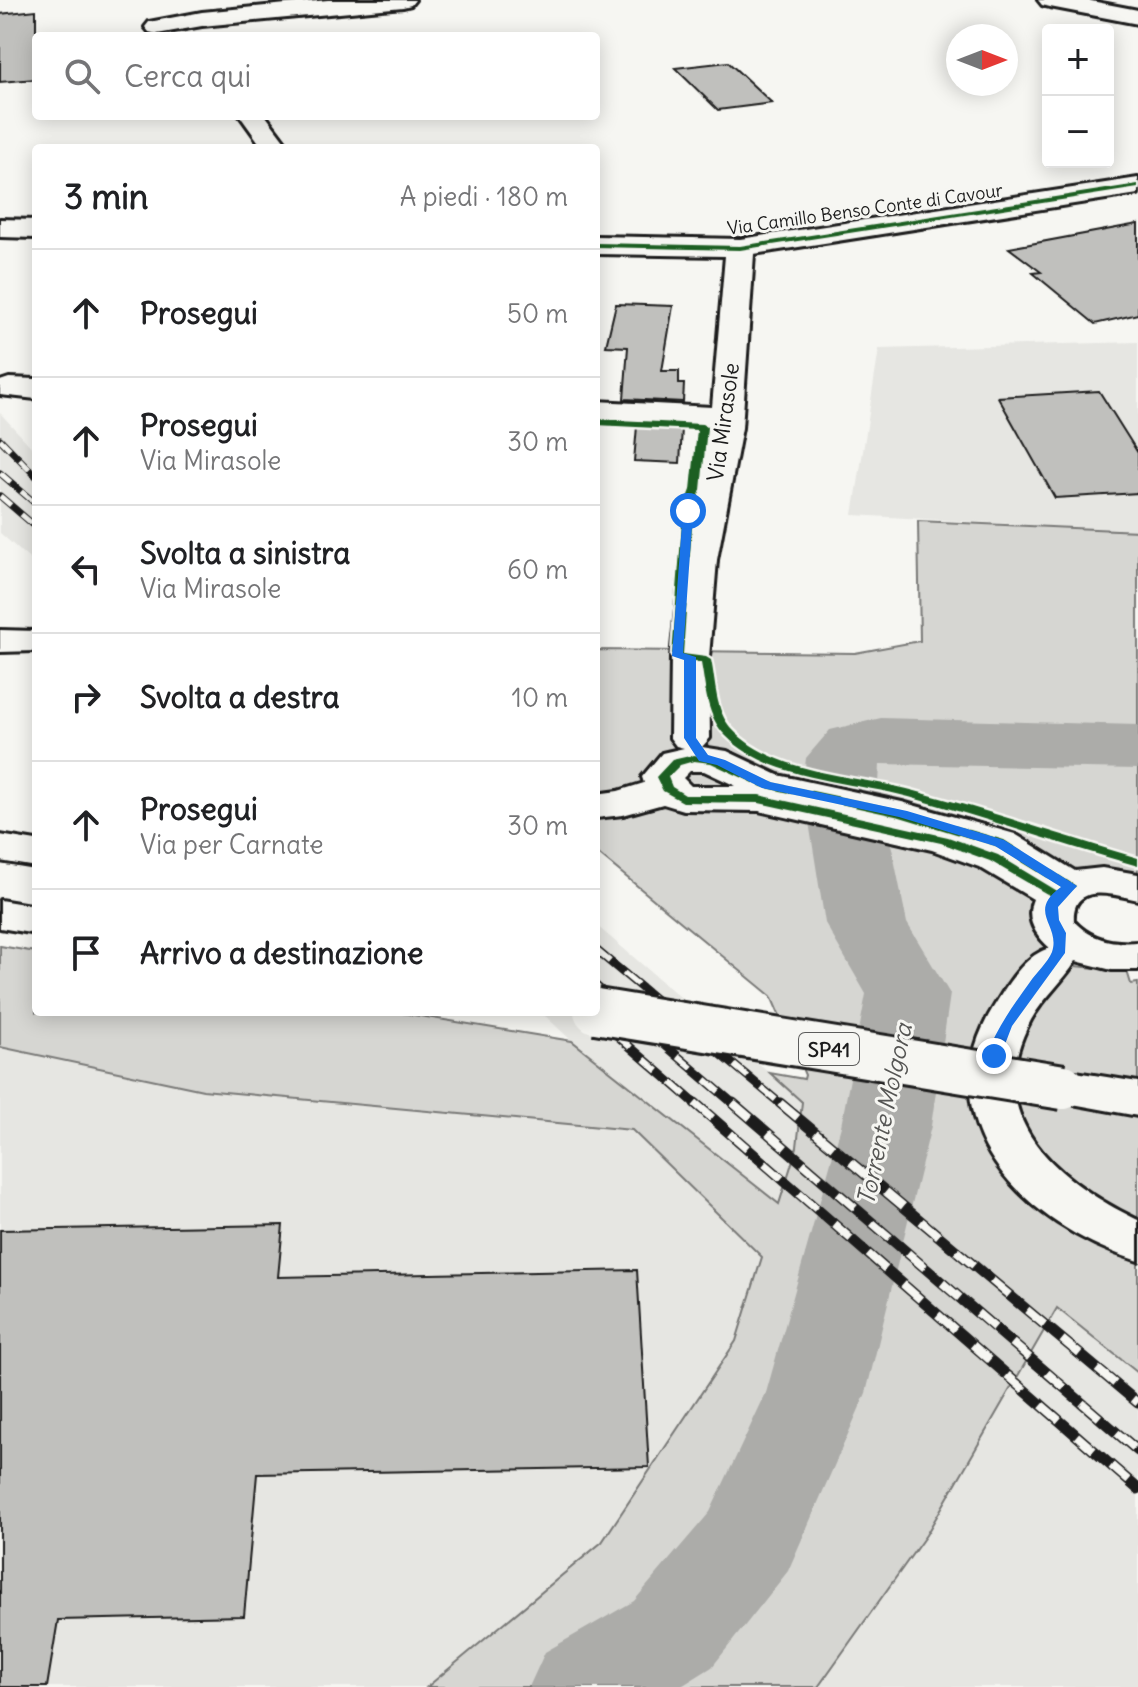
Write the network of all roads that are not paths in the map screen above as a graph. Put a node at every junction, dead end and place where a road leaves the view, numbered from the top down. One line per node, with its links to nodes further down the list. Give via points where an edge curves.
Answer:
1 (143, 0): 5 (street)
2 (403, 0): 5 (street, via 202,19)
3 (1050, 0): 4 (street)
4 (1131, 14)
5 (166, 31)
6 (256, 120): 7 (street)
7 (274, 144)
8 (1138, 186): 12 (street, Via Camillo Benso Conte di Cavour)
9 (0, 228): 10 (street)
10 (32, 229)
11 (600, 245): 12 (street, Via Camillo Benso Conte di Cavour)
12 (740, 248): 14 (street, Via Mirasole)
13 (600, 411): 14 (street)
14 (727, 417): 15 (street, Via Mirasole, via 699,560)
15 (682, 763): 16 (street, via 623,803); 22 (street, via 721,763 762,792 899,821 994,858)
16 (600, 806)
17 (0, 848): 18 (street)
18 (32, 853)
19 (1138, 887): 22 (street, via 1101,880)
20 (0, 914): 21 (main road)
21 (32, 919)
22 (1067, 926): 23 (street, via 1112,957); 26 (street, via 998,1040 990,1079 997,1120 1011,1150 1044,1187)
23 (1138, 956)
24 (600, 1012): 25 (main road, SP41, bridge)
25 (1138, 1099)
26 (1138, 1242)

